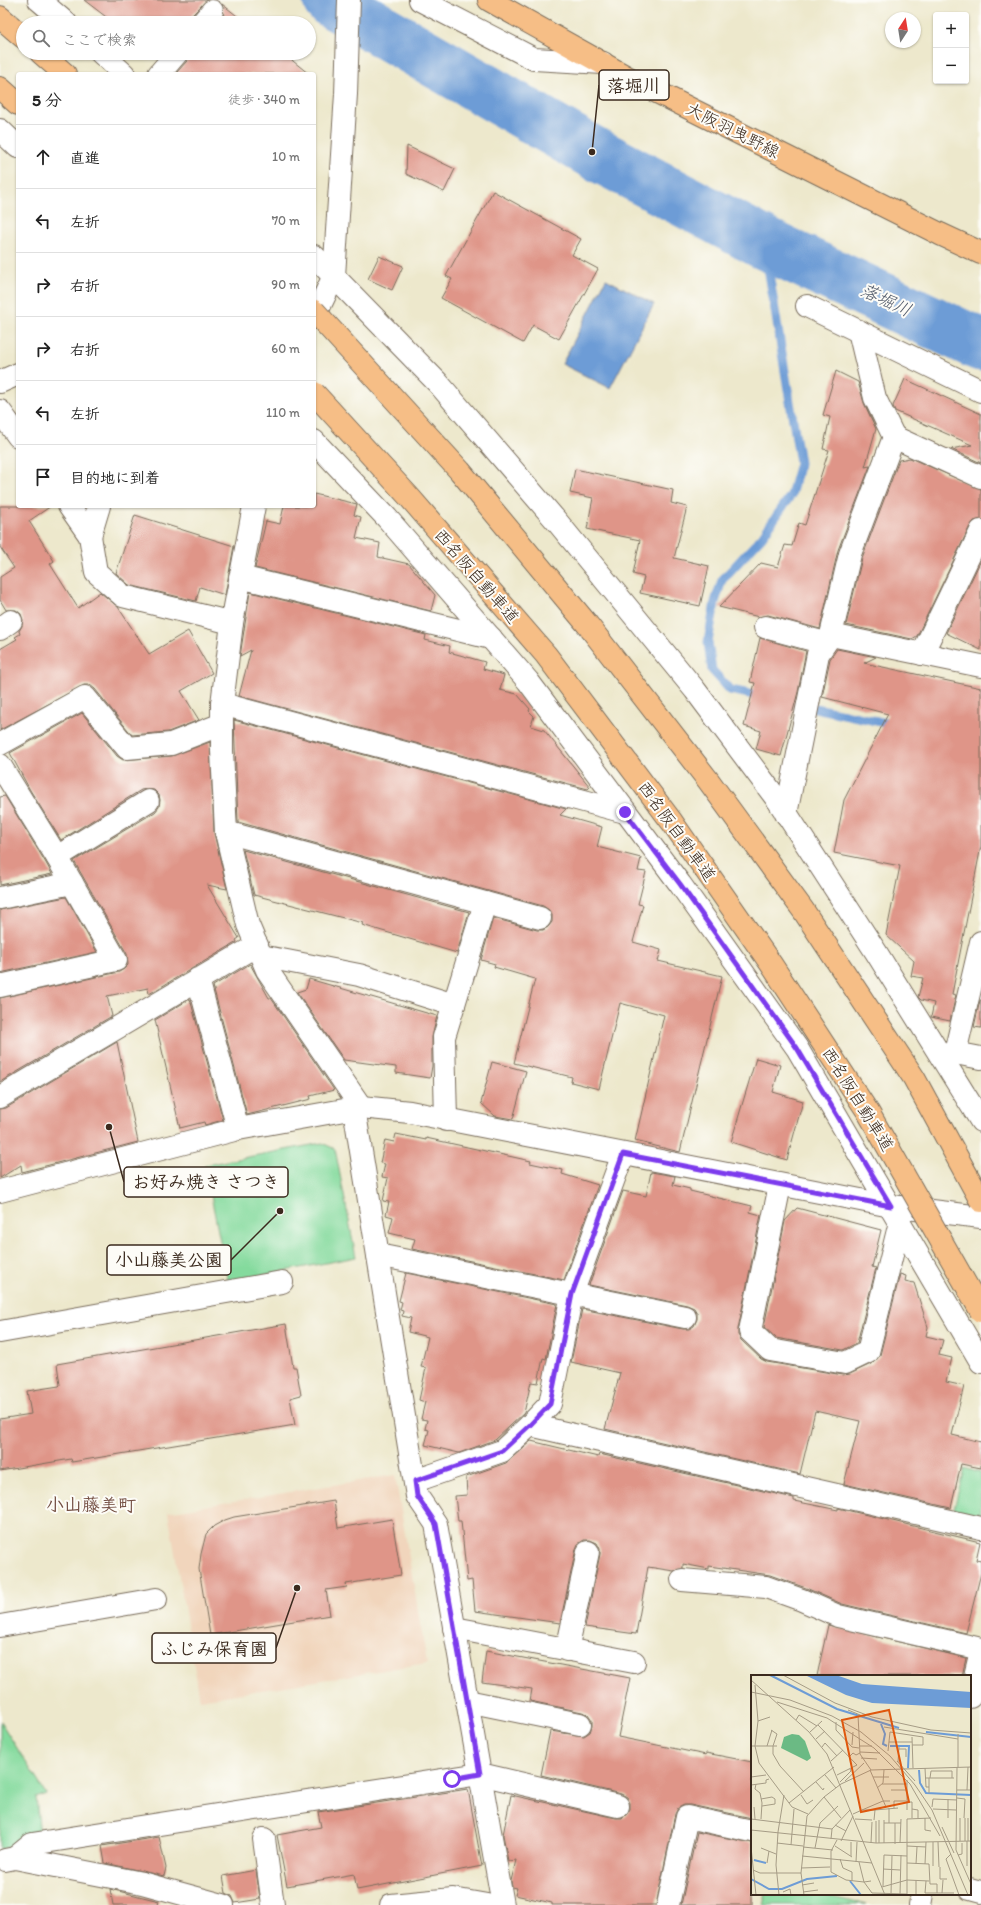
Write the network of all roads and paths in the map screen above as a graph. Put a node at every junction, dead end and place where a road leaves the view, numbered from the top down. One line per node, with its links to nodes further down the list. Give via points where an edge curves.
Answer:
1 (40, 0): 5 (street)
2 (350, 0): 21 (street)
3 (420, 0): 11 (street, via 534,59)
4 (489, 0): 11 (main road, 大阪羽曳野線)
5 (58, 16)
6 (0, 17): 7 (main road)
7 (16, 31)
8 (49, 60): 12 (main road)
9 (109, 60): 13 (street)
10 (171, 60): 14 (street)
11 (603, 63): 19 (main road, 大阪羽曳野線)
12 (63, 72)
13 (122, 72)
14 (161, 72)
15 (0, 88): 16 (main road)
16 (16, 102)
17 (0, 130): 18 (street)
18 (16, 145)
19 (981, 253)
20 (316, 258): 21 (street)
21 (334, 276): 24 (street); 52 (street, via 438,383 559,524 695,690)
22 (807, 306): 25 (street)
23 (316, 313): 74 (main road, bridge, via 460,471 588,624 708,780 803,910 914,1078)
24 (316, 314)
25 (859, 331): 28 (street); 32 (street, via 875,398)
26 (16, 375): 27 (street)
27 (0, 382)
28 (981, 391)
29 (316, 395): 80 (main road, 西名阪自動車道, bridge, via 411,499 546,655 672,822 771,964 868,1112)
30 (0, 411): 31 (street)
31 (16, 433)
32 (894, 437): 34 (street); 44 (street, via 850,554)
33 (316, 443): 43 (street, via 387,518)
34 (981, 477)
35 (70, 508): 39 (street)
36 (98, 508): 39 (street)
37 (254, 508): 40 (street)
38 (981, 531): 45 (street)
39 (90, 536): 41 (street, via 96,572 123,596)
40 (240, 577): 41 (street); 43 (street)
41 (232, 623): 47 (street)
42 (766, 627): 44 (street)
43 (491, 638): 51 (street, via 528,680)
44 (828, 639): 45 (street); 52 (street, via 818,654)
45 (922, 654): 46 (street)
46 (981, 666)
47 (222, 714): 48 (street, via 171,744 127,748 85,697); 51 (street); 53 (street)
48 (0, 744)
49 (0, 765): 54 (street)
50 (148, 801): 54 (street)
51 (625, 812): 75 (street, via 680,884 797,1048)
52 (786, 814): 64 (street)
53 (226, 832): 57 (street); 60 (street, via 248,925)
54 (57, 857): 55 (street)
55 (72, 883): 56 (street); 62 (street, via 116,960)
56 (0, 898)
57 (485, 903): 58 (street); 63 (street)
58 (540, 918)
59 (981, 942): 64 (street)
60 (259, 950): 61 (street); 63 (street, via 359,975); 67 (street, via 267,970)
61 (198, 979): 66 (street); 70 (street)
62 (0, 986)
63 (454, 1005): 68 (street, via 444,1037)
64 (949, 1055): 65 (street); 69 (street)
65 (981, 1058)
66 (0, 1097)
67 (357, 1108): 68 (street, via 410,1112); 70 (street); 77 (street)
68 (446, 1120): 71 (street)
69 (981, 1121)
70 (238, 1129): 73 (street)
71 (623, 1154): 72 (street); 79 (street)
72 (780, 1185): 75 (street); 75 (street, via 750,1331 770,1350 844,1363 868,1352)
73 (0, 1190)
74 (981, 1201)
75 (896, 1214): 76 (street); 83 (street)
76 (981, 1217)
77 (378, 1255): 79 (street); 85 (street)
78 (282, 1282): 82 (street)
79 (572, 1294): 81 (street); 84 (street, via 550,1404)
80 (981, 1312)
81 (685, 1317)
82 (0, 1332)
83 (981, 1362)
84 (530, 1425): 85 (street, via 502,1451); 86 (street)
85 (415, 1481): 91 (street, via 417,1496 436,1524)
86 (981, 1528)
87 (588, 1552): 92 (street)
88 (682, 1580): 93 (street, via 766,1587 838,1616)
89 (156, 1599): 90 (street)
90 (0, 1626)
91 (454, 1628): 92 (street); 96 (street)
92 (567, 1650): 94 (street)
93 (981, 1650): 95 (street)
94 (634, 1662)
95 (971, 1693)
96 (467, 1701): 97 (street); 98 (street)
97 (580, 1724)
98 (480, 1774): 99 (street); 102 (street, via 32,1844); 110 (street)
99 (618, 1806)
100 (751, 1831): 111 (street, via 687,1817)
101 (264, 1839): 108 (street)
102 (7, 1860): 107 (street, via 142,1883)
103 (971, 1889): 104 (street)
104 (981, 1892)
105 (922, 1895): 112 (street)
106 (481, 1904): 109 (street, via 453,1899)
107 (223, 1905)
108 (273, 1905)
109 (391, 1905)
110 (503, 1905)
111 (668, 1905)
112 (920, 1905)

